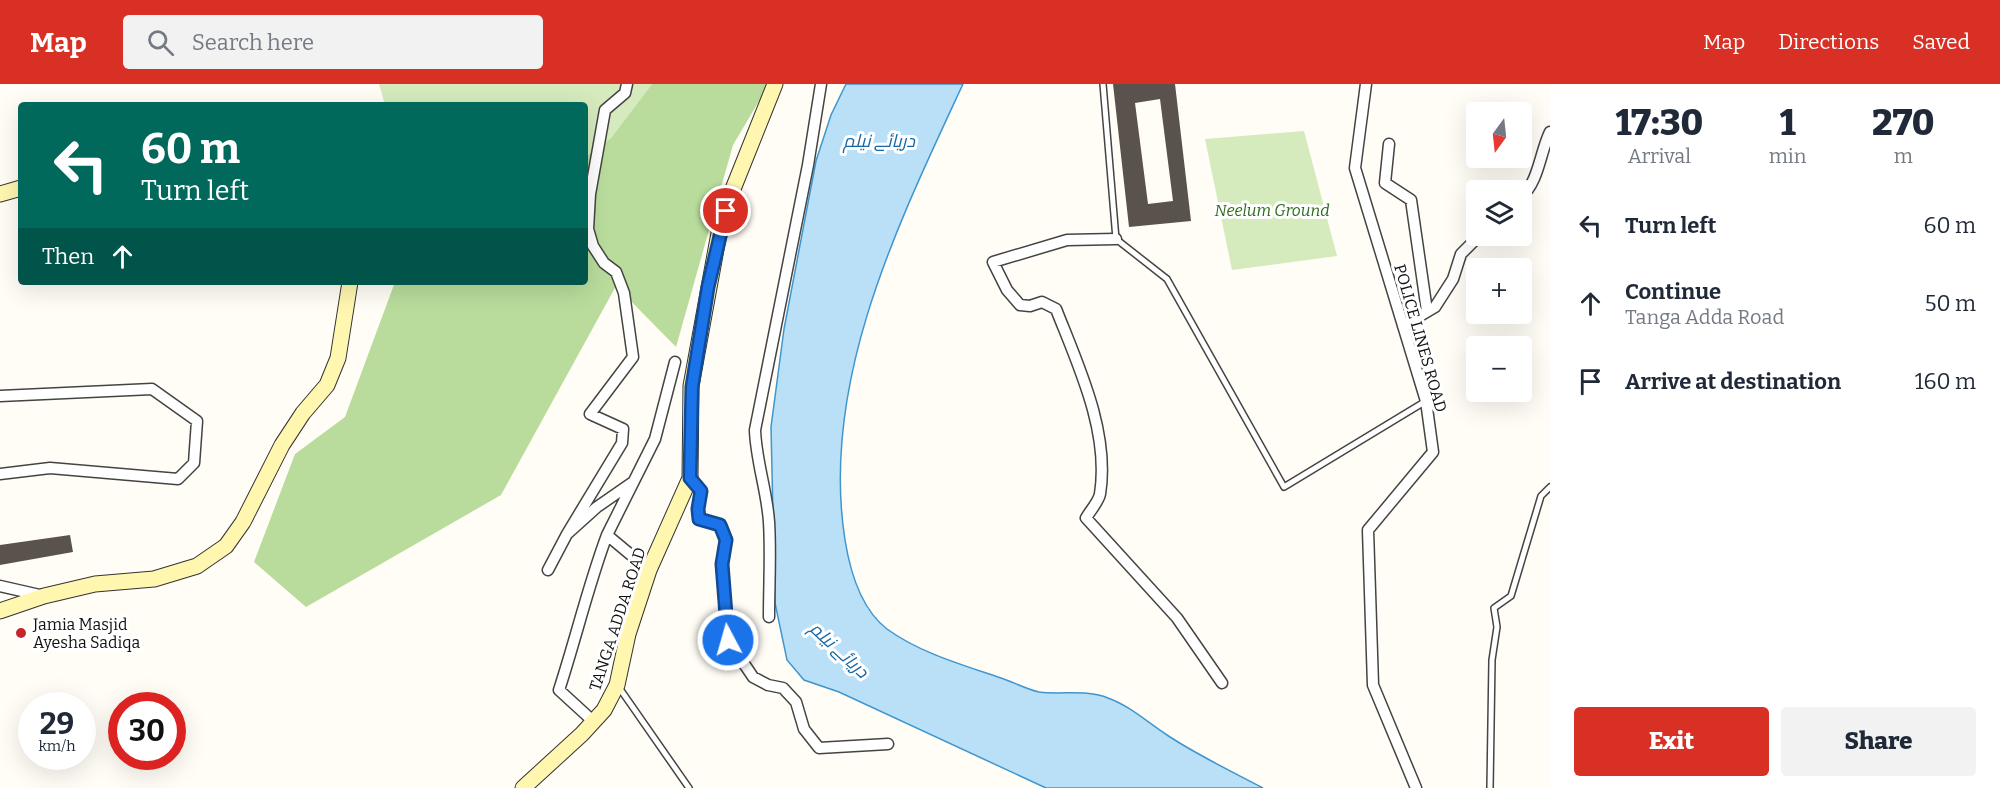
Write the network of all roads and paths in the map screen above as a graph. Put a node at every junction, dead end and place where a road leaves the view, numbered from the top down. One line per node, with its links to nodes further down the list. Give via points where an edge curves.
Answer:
1 (627, 84): 23 (street, via 625,93 605,110 588,229 593,246 604,263 616,272 624,293 633,357 590,414 623,429 622,443)
2 (775, 84): 20 (main road, TANGA ADDA ROAD, via 719,233 692,387)
3 (821, 84): 30 (street, via 754,429 769,522)
4 (1103, 84): 11 (lane)
5 (1366, 84): 15 (street, POLICE LINES ROAD, via 1355,168)
6 (1550, 132): 8 (street)
7 (1389, 144): 14 (street, via 1385,183 1411,200)
8 (1532, 185)
9 (18, 189): 10 (main road)
10 (0, 194)
11 (1116, 239): 18 (lane, via 1167,279 1284,487); 31 (street, via 1067,240 993,262 1007,290 1020,305 1042,302 1056,309 1092,401 1100,446 1100,495 1086,518 1177,618)
12 (1469, 246): 14 (street, via 1461,254 1454,279 1435,307)
13 (350, 285): 28 (main road, via 338,358 327,385 282,445 243,522 226,546 197,566 154,579 95,584)
14 (1427, 311): 15 (street)
15 (1403, 326): 18 (street, POLICE LINES ROAD)
16 (675, 362): 21 (street, via 655,439)
17 (0, 396): 19 (street, via 152,389 197,421 194,463 178,479 50,468)
18 (1426, 401): 37 (street, POLICE LINES ROAD, via 1432,452 1368,530 1373,685)
19 (0, 474)
20 (690, 478): 26 (main road, TANGA ADDA ROAD); 34 (street, via 701,491 699,519 720,525 726,540 722,564 728,640 746,668 753,677 783,688 796,702 804,729 819,748)
21 (636, 480): 23 (street); 24 (street)
22 (1550, 487): 38 (lane, via 1541,496 1511,596 1494,608 1497,627 1492,660)
23 (567, 534): 25 (street)
24 (607, 535): 26 (street); 33 (street, via 590,579 559,690)
25 (548, 570)
26 (649, 570): 32 (main road, TANGA ADDA ROAD, via 628,634)
27 (0, 586): 28 (street)
28 (44, 596): 29 (main road)
29 (0, 611)
30 (769, 617)
31 (1222, 683)
32 (617, 685): 33 (main road, TANGA ADDA ROAD); 36 (lane)
33 (594, 722): 35 (main road, TANGA ADDA ROAD)
34 (888, 744)
35 (523, 788)
36 (689, 788)
37 (1416, 788)
38 (1490, 788)

